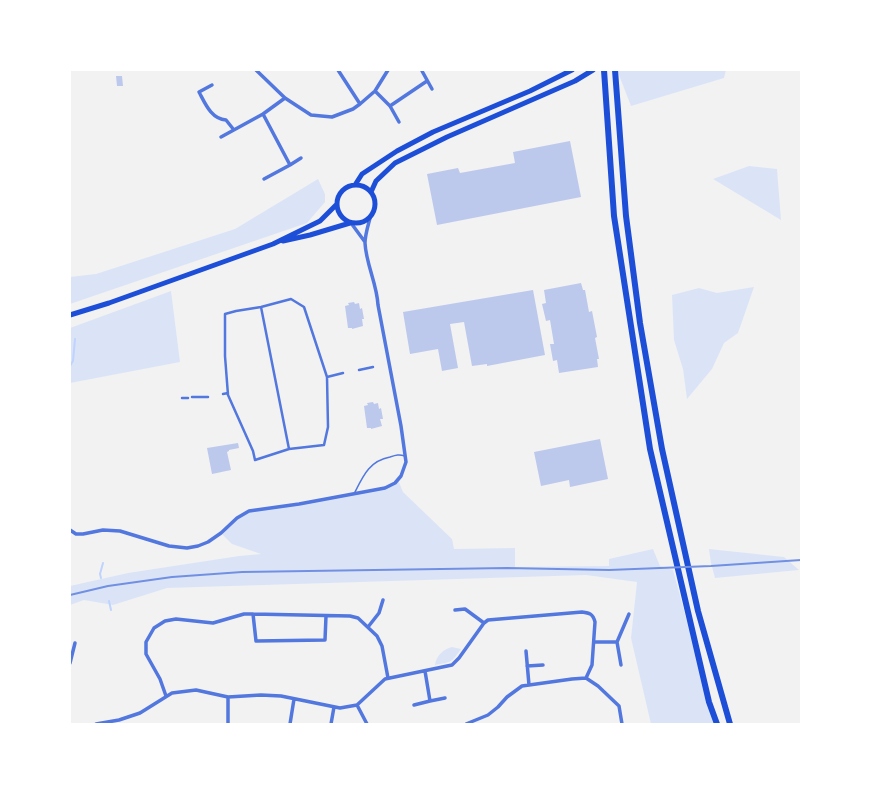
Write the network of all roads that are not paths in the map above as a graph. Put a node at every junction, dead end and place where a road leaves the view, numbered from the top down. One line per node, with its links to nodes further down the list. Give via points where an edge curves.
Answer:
1 (256, 70): 13 (street)
2 (338, 70): 14 (street)
3 (388, 70): 12 (street)
4 (572, 70): 23 (main road, via 530,91 433,132 397,151 362,174)
5 (593, 70): 24 (main road, via 395,163 376,181)
6 (604, 70): 78 (highway, via 614,216 650,449)
7 (615, 70): 79 (highway, via 626,216 640,323 662,449 698,611)
8 (422, 71): 9 (street)
9 (428, 81): 11 (street); 15 (street)
10 (212, 85): 18 (street, via 199,92 208,110 226,120)
11 (432, 90)
12 (374, 92): 14 (street); 15 (street)
13 (285, 98): 14 (street, via 311,115 332,117); 16 (street)
14 (360, 104)
15 (390, 106): 17 (street)
16 (263, 114): 18 (street); 21 (street)
17 (399, 122)
18 (234, 130): 19 (street)
19 (221, 137)
20 (301, 158): 21 (street)
21 (290, 165): 22 (street)
22 (264, 179)
23 (355, 185): 24 (main road, via 367,188); 25 (main road, via 344,189)
24 (371, 192): 26 (main road, via 375,204)
25 (336, 205): 27 (main road, via 340,216); 29 (main road, via 320,221)
26 (370, 218): 27 (main road, via 358,224); 28 (street)
27 (350, 223): 28 (street); 29 (main road)
28 (365, 242): 41 (street, via 377,292)
29 (273, 244): 31 (main road)
30 (261, 307): 35 (street, via 291,299 304,307); 36 (street, via 225,314); 40 (street)
31 (70, 315)
32 (373, 367): 33 (street)
33 (359, 370)
34 (343, 373): 35 (street)
35 (327, 377): 40 (street, via 328,427 324,445)
36 (228, 393): 37 (street); 40 (street, via 255,460)
37 (224, 394)
38 (208, 397): 39 (street)
39 (182, 398)
40 (289, 449)
41 (405, 456): 42 (lane, via 400,454 375,462); 42 (street, via 404,469 395,483 385,488)
42 (354, 494): 43 (street, via 249,511 208,542 188,548 169,546 120,531 103,530 76,534)
43 (70, 530)
44 (383, 600): 50 (street, via 379,613)
45 (455, 610): 49 (street, via 465,609)
46 (253, 614): 48 (street); 48 (street, via 256,641 325,640); 63 (street, via 213,623 165,620 154,628 146,642 146,654)
47 (628, 614): 52 (street)
48 (326, 616): 50 (street, via 358,618)
49 (484, 623): 51 (street, via 488,620 590,613 594,616 595,622); 59 (street, via 456,662)
50 (368, 627): 60 (street, via 382,646)
51 (594, 642): 52 (street); 61 (street, via 592,665)
52 (617, 642): 57 (street)
53 (75, 643): 55 (street)
54 (526, 651): 58 (street)
55 (70, 663)
56 (543, 665): 58 (street)
57 (621, 665)
58 (527, 666): 62 (street)
59 (425, 671): 60 (street); 67 (street)
60 (388, 678): 68 (street)
61 (586, 678): 62 (street); 77 (street, via 619,706)
62 (529, 686): 76 (street, via 522,686 488,715)
63 (166, 696): 64 (street, via 172,692 196,690); 71 (street, via 140,713)
64 (228, 698): 65 (street, via 261,695); 72 (street)
65 (294, 698): 70 (street); 73 (street)
66 (445, 698): 67 (street)
67 (430, 701): 69 (street)
68 (357, 705): 70 (street); 75 (street)
69 (414, 705)
70 (334, 707): 74 (street)
71 (96, 724)
72 (228, 724)
73 (290, 724)
74 (331, 724)
75 (367, 724)
76 (466, 724)
77 (622, 724)
78 (717, 724)
79 (730, 724)

